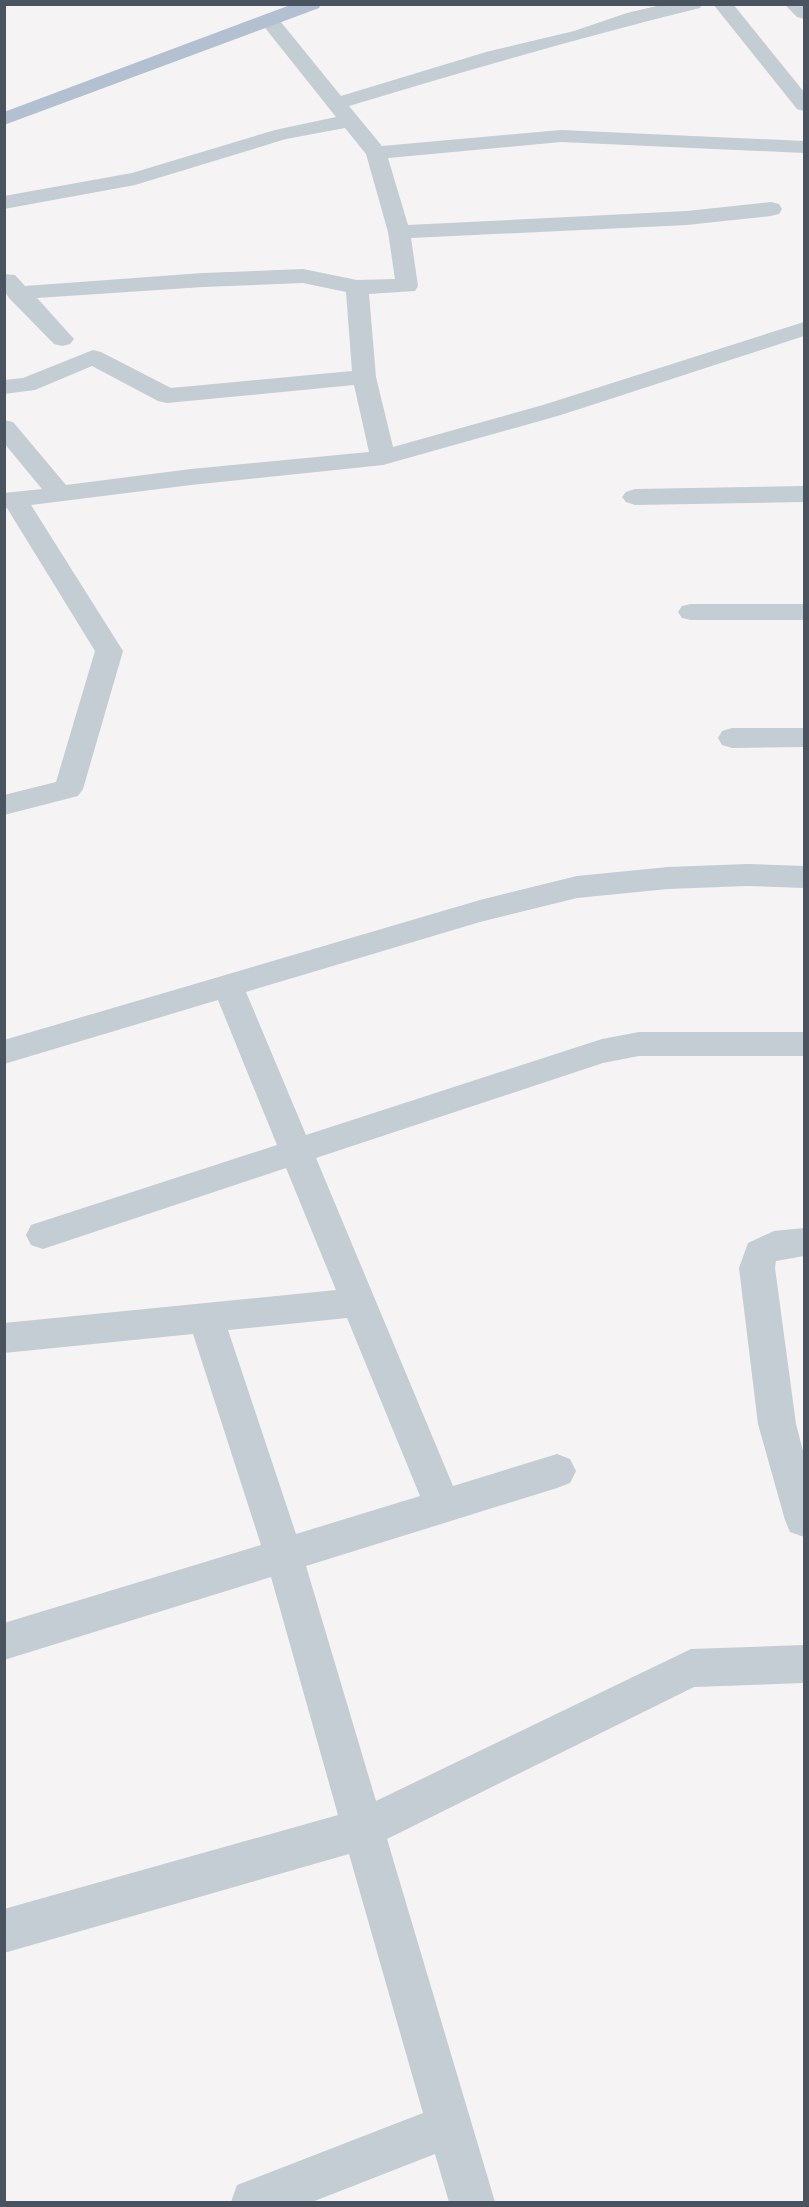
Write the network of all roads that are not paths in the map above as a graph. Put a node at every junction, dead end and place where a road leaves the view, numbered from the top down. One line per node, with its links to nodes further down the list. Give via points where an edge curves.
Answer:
1 (312, 4): 6 (main road)
2 (693, 4): 8 (street, via 634,16 580,35 493,56)
3 (722, 4): 7 (street)
4 (794, 4): 5 (street)
5 (804, 13)
6 (269, 20): 8 (street); 9 (main road)
7 (804, 105)
8 (343, 113): 11 (street); 12 (street, via 135,179)
9 (4, 120)
10 (804, 147): 11 (street, via 561,136)
11 (376, 153): 14 (street)
12 (4, 203)
13 (771, 209): 14 (street, via 687,218)
14 (399, 232): 16 (street, via 406,286)
15 (11, 284): 16 (street, via 303,276); 18 (street)
16 (357, 287): 19 (street)
17 (804, 329): 22 (street, via 552,410)
18 (62, 339)
19 (364, 377): 20 (street, via 167,396 93,357 27,385); 22 (street)
20 (4, 387)
21 (4, 427): 23 (street)
22 (383, 458): 23 (street)
23 (60, 494): 26 (street)
24 (804, 494): 25 (street)
25 (635, 497)
26 (10, 500): 31 (street, via 109,651 68,789)
27 (691, 612): 28 (street)
28 (804, 612)
29 (732, 738): 30 (street)
30 (804, 738)
31 (4, 805)
32 (804, 877): 33 (street, via 668,878 577,887 480,911)
33 (228, 986): 35 (street); 36 (street)
34 (804, 1044): 36 (street, via 639,1044 602,1050)
35 (4, 1052)
36 (295, 1151): 37 (street); 39 (street)
37 (43, 1235)
38 (804, 1242): 44 (street, via 774,1245 760,1253 757,1268 777,1424)
39 (359, 1302): 40 (street); 43 (street)
40 (206, 1318): 41 (street); 45 (street)
41 (4, 1338)
42 (557, 1471): 43 (street)
43 (443, 1506): 45 (street)
44 (804, 1520)
45 (284, 1556): 46 (street); 48 (street)
46 (4, 1642)
47 (804, 1664): 48 (street, via 691,1668)
48 (363, 1828): 49 (street); 50 (street)
49 (4, 1931)
50 (448, 2127): 51 (street); 52 (street)
51 (254, 2202)
52 (472, 2202)

